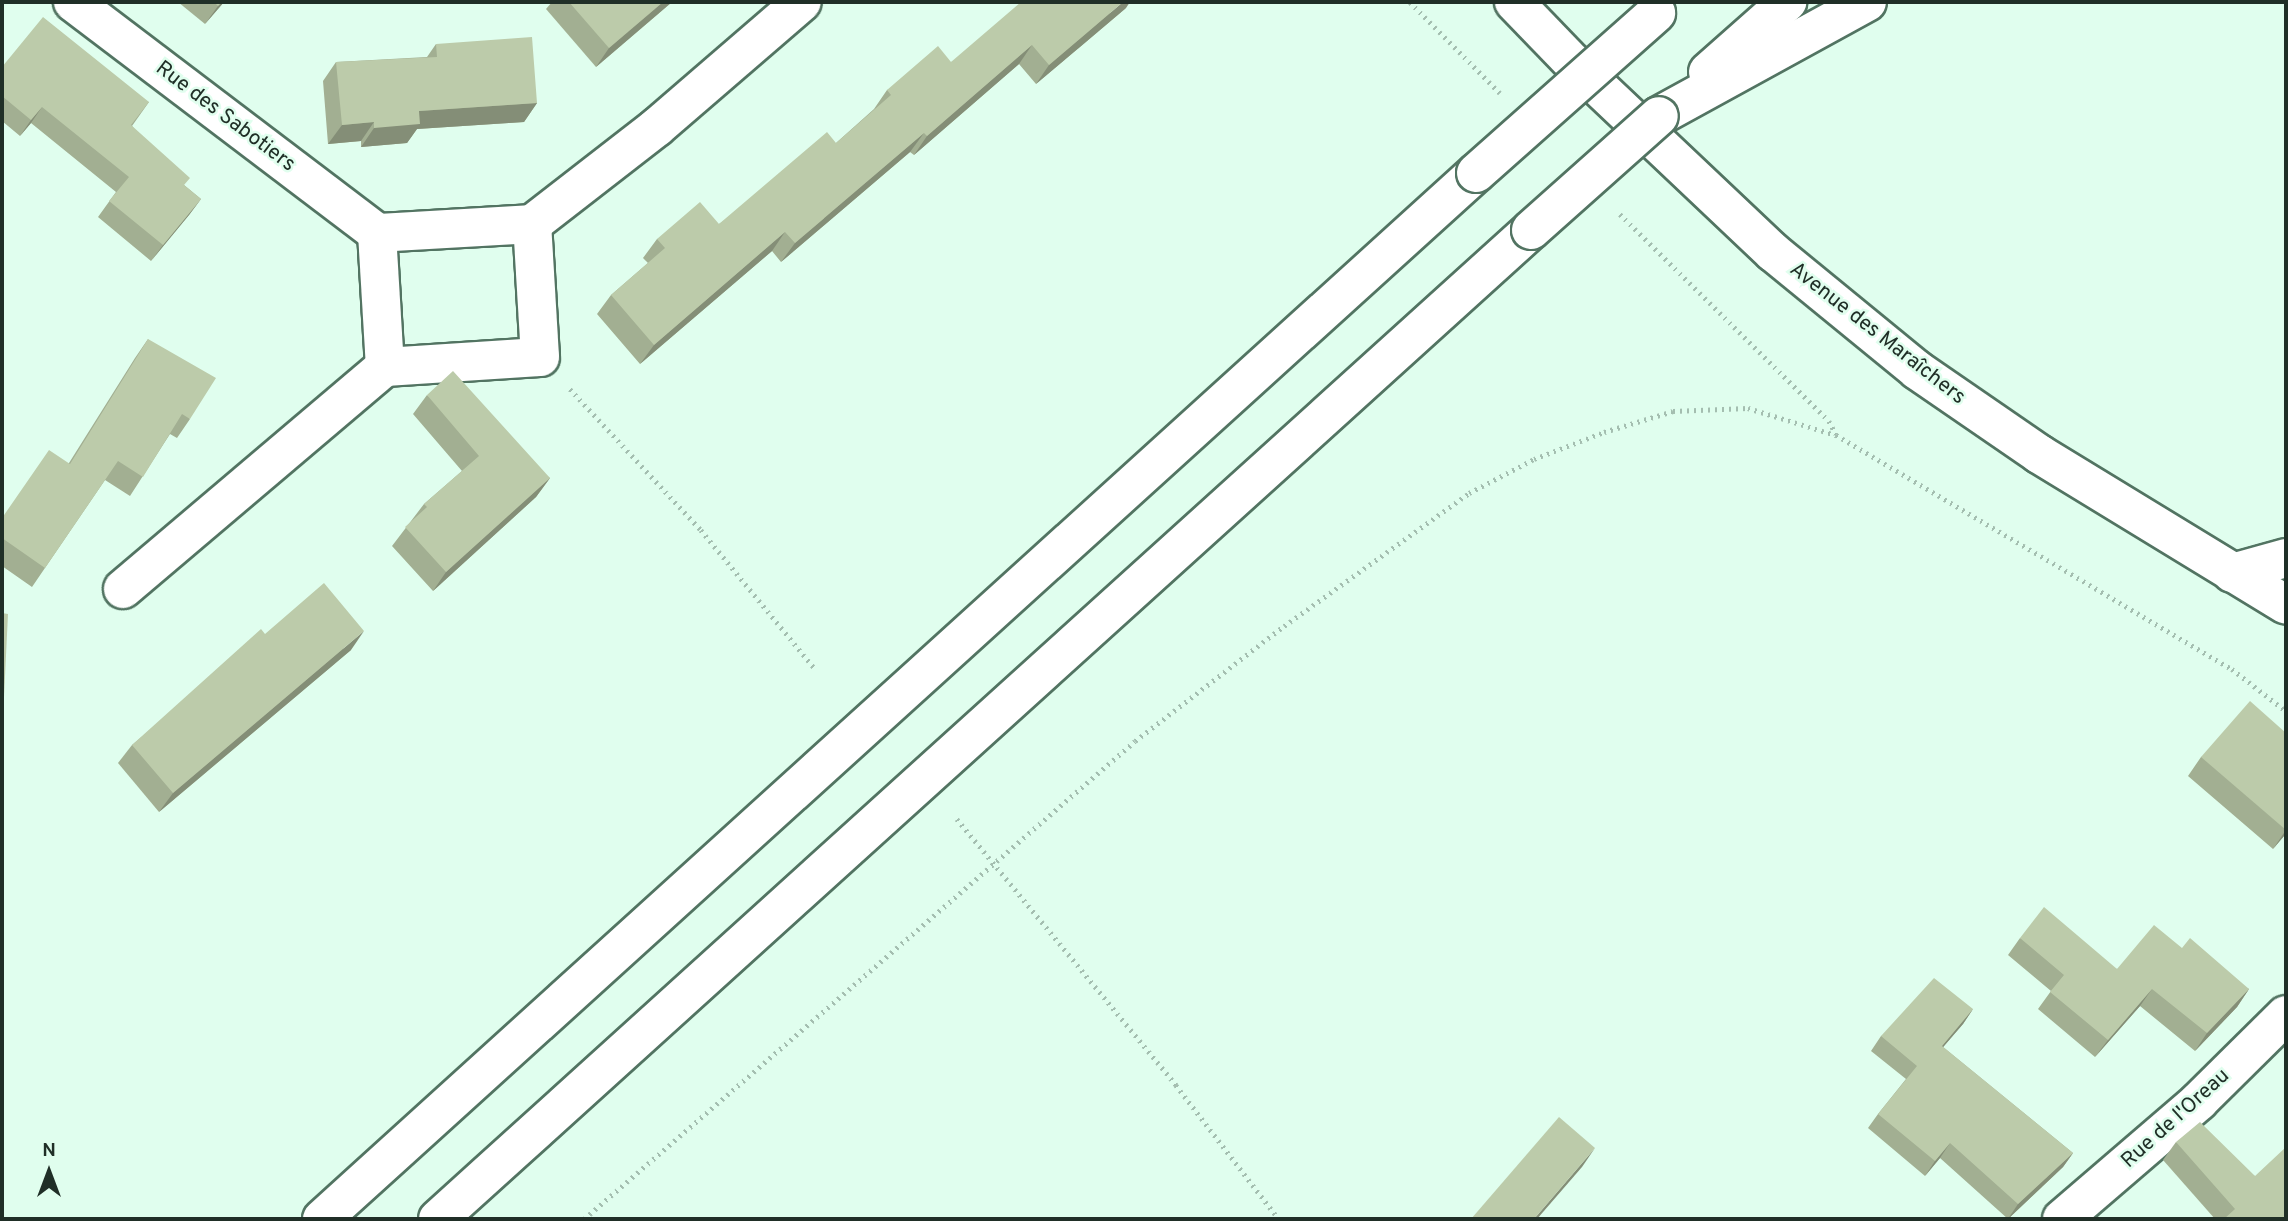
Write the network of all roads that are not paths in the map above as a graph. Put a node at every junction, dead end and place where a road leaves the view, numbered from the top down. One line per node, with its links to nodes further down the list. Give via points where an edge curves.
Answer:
1 (73, 2): 9 (main road, Rue des Sabotiers)
2 (802, 2): 8 (main road, via 657,127)
3 (1514, 2): 12 (main road, Avenue des Maraîchers, via 1773,253 1917,370 2050,461)
4 (1787, 2): 7 (main road)
5 (1867, 2): 7 (main road)
6 (1662, 7): 16 (main road, bridge)
7 (1718, 75): 17 (main road, bridge, via 1659,117 1531,230)
8 (532, 224): 9 (main road); 10 (main road, via 540,357)
9 (377, 233): 10 (main road)
10 (385, 366): 13 (main road)
11 (2286, 558): 12 (main road)
12 (2232, 573): 14 (main road, Avenue des Maraîchers)
13 (122, 590)
14 (2286, 605)
15 (2286, 1015): 18 (main road, Rue de l'Oreau, via 2199,1101)
16 (322, 1219)
17 (438, 1219)
18 (2062, 1219)

